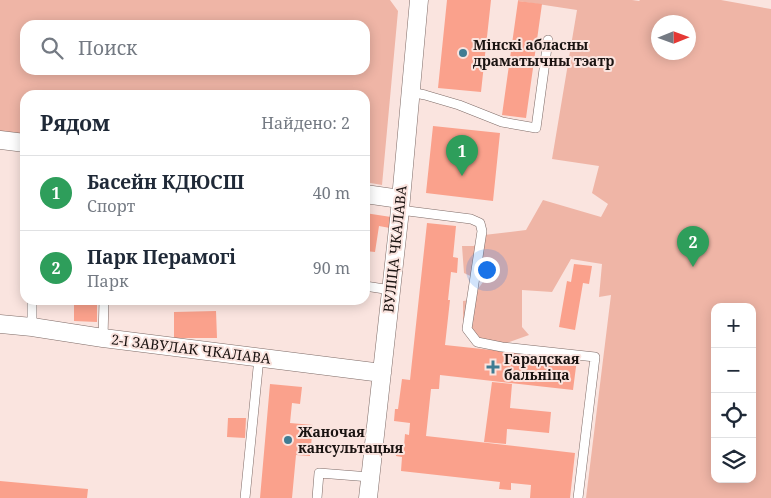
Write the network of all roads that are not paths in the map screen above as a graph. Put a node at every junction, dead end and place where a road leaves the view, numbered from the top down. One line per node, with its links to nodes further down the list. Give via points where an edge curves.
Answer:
1 (419, 0): 3 (street, ВУЛІЦА ЧКАЛАВА)
2 (548, 40): 3 (lane, via 536,128 502,122 459,105)
3 (411, 92): 7 (street, ВУЛІЦА ЧКАЛАВА)
4 (0, 140): 5 (street)
5 (20, 143)
6 (370, 195): 7 (street)
7 (400, 204): 9 (street, ВУЛІЦА ЧКАЛАВА); 21 (lane, via 480,223 482,231 467,329 477,342 595,357)
8 (370, 287): 9 (lane)
9 (390, 290): 16 (street, ВУЛІЦА ЧКАЛАВА)
10 (32, 305): 13 (lane)
11 (104, 305): 14 (lane)
12 (0, 324): 13 (street, 2-І ЗАВУЛАК ЧКАЛАВА)
13 (32, 327): 14 (street, 2-І ЗАВУЛАК ЧКАЛАВА)
14 (103, 338): 15 (street, 2-І ЗАВУЛАК ЧКАЛАВА)
15 (259, 358): 16 (street, 2-І ЗАВУЛАК ЧКАЛАВА); 18 (lane)
16 (382, 373): 17 (street, ВУЛІЦА ЧКАЛАВА)
17 (370, 478): 19 (lane, via 319,473); 20 (street, ВУЛІЦА ЧКАЛАВА)
18 (245, 498)
19 (317, 498)
20 (368, 498)
21 (578, 498)

